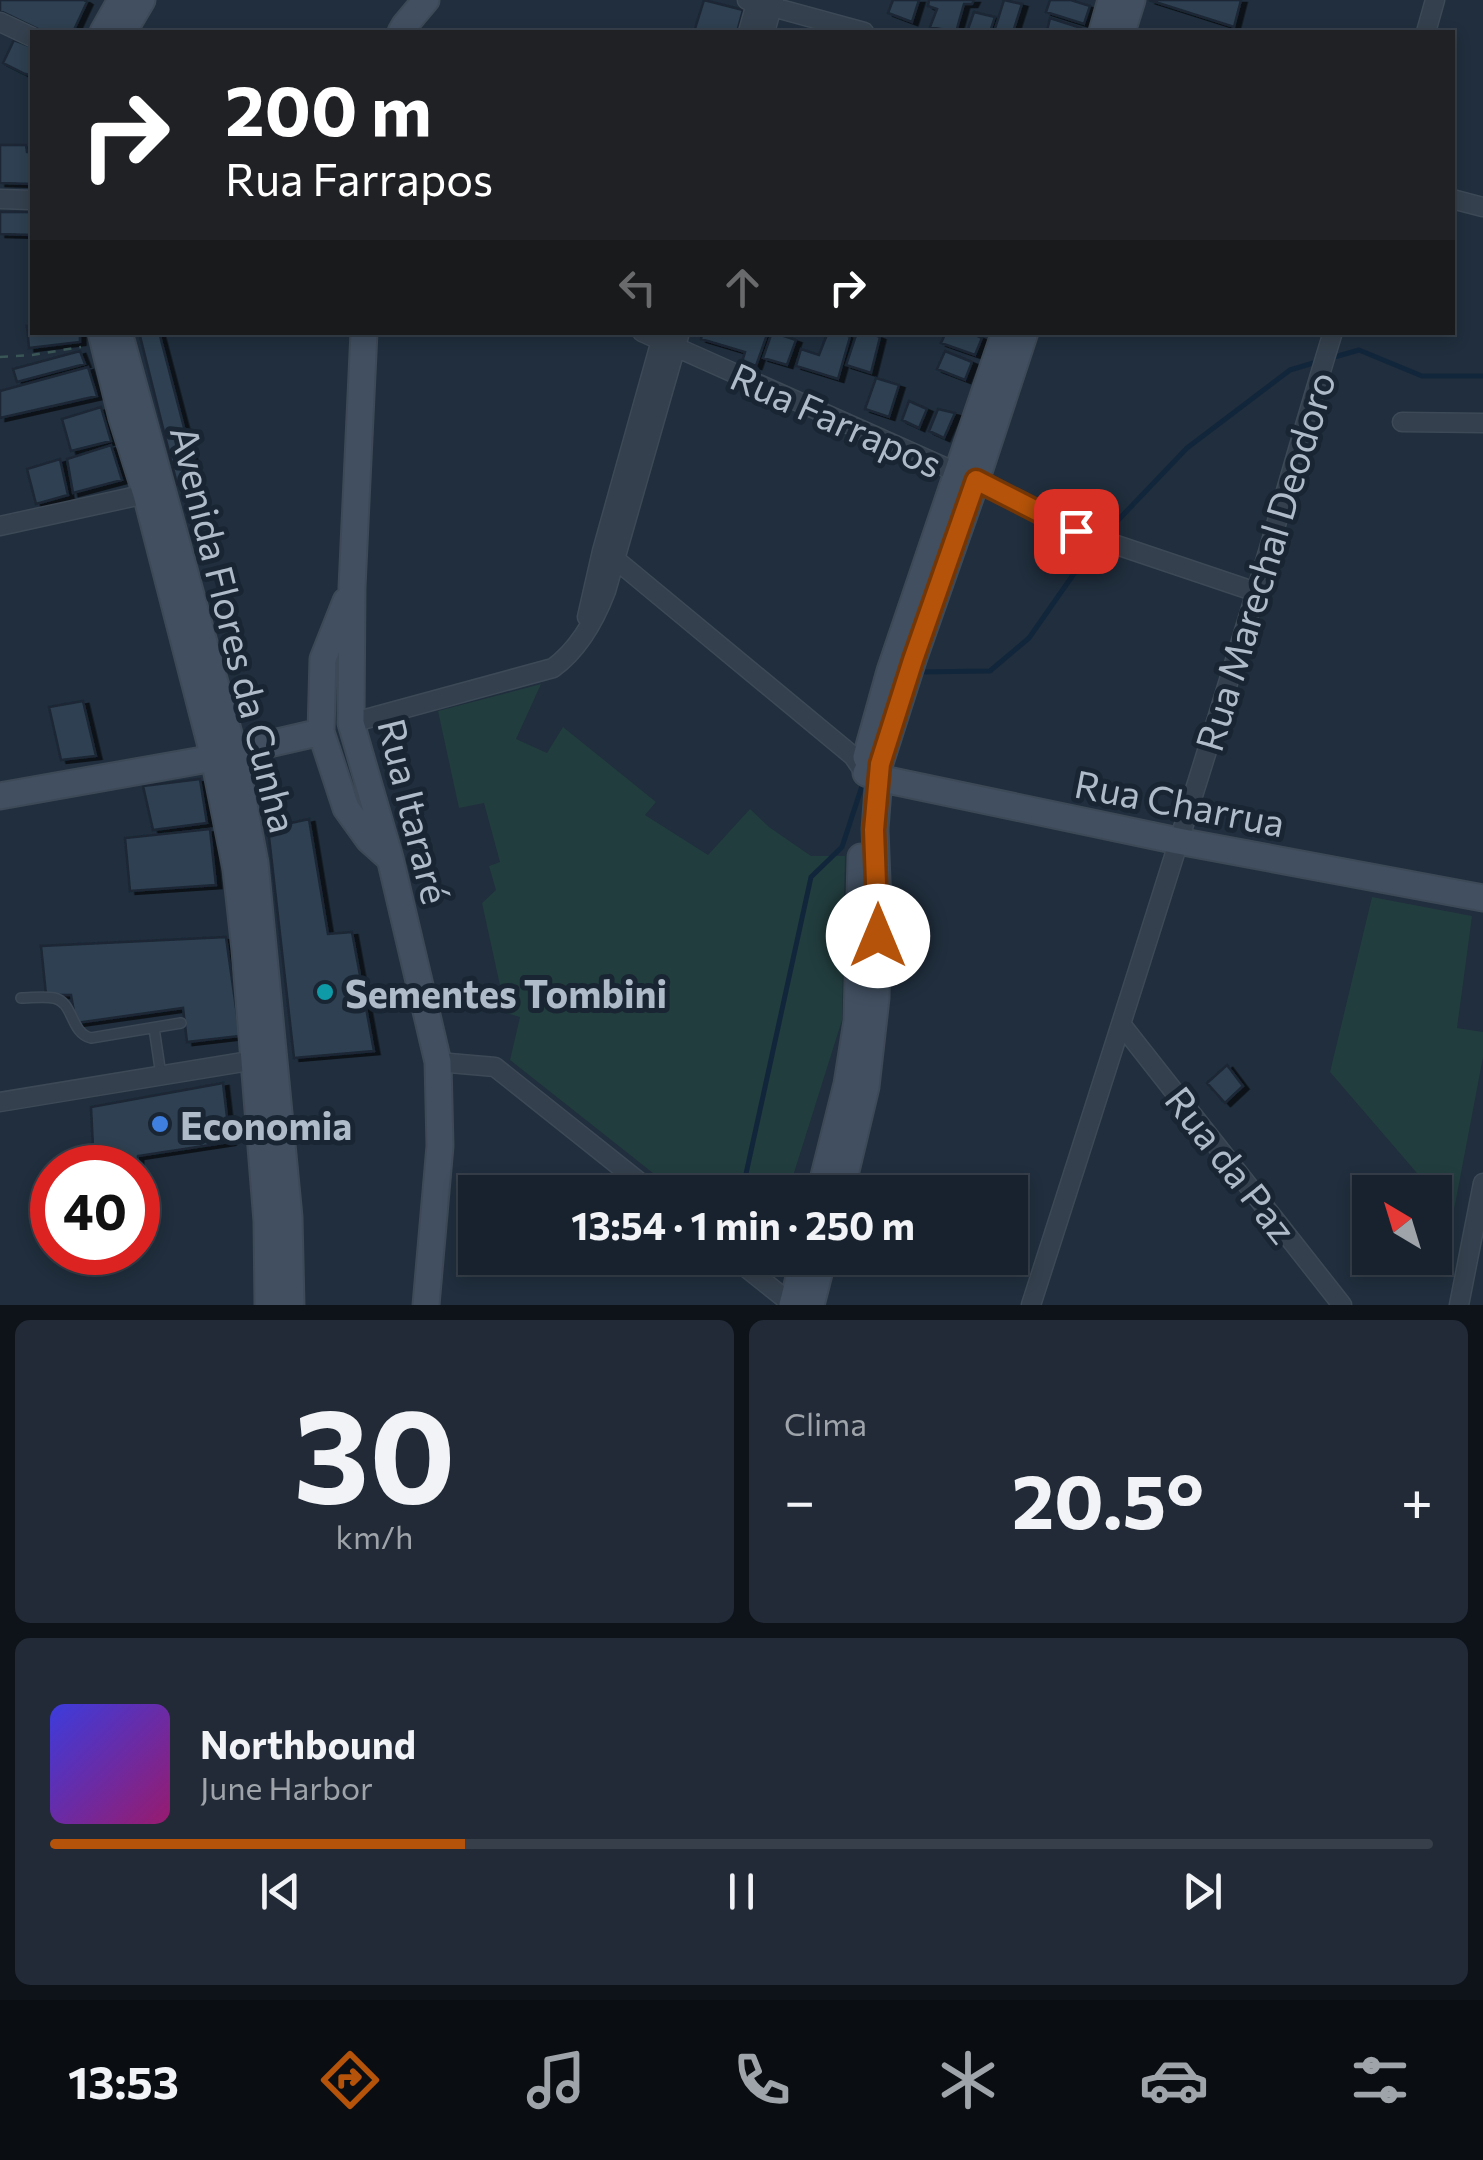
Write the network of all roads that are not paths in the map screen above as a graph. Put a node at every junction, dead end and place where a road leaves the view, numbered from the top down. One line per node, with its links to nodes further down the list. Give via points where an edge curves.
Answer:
1 (121, 0): 9 (street)
2 (142, 0): 10 (street)
3 (426, 0): 11 (street)
4 (1111, 0): 15 (street)
5 (1132, 0): 16 (street)
6 (1435, 0): 17 (street)
7 (761, 2): 12 (street); 13 (street); 14 (street)
8 (0, 22): 18 (street)
9 (104, 30)
10 (124, 30)
11 (402, 30)
12 (749, 30)
13 (765, 30)
14 (857, 30)
15 (1103, 30)
16 (1123, 30)
17 (1427, 30)
18 (30, 36)
19 (0, 199): 20 (street)
20 (30, 200)
21 (1455, 200): 22 (street)
22 (1483, 207)
23 (364, 335): 36 (street, Rua Itararé)
24 (1005, 335): 29 (street)
25 (1023, 335): 29 (street)
26 (1333, 335): 37 (street, Rua Marechal Deodoro)
27 (107, 336): 33 (street, Avenida Flores da Cunha); 40 (street, Avenida Flores da Cunha)
28 (670, 338): 32 (street, Rua Farrapos); 35 (street)
29 (1001, 374): 32 (street)
30 (1402, 422): 31 (street)
31 (1483, 423)
32 (967, 477): 37 (street, Rua Farrapos, via 1076,531); 41 (street, via 890,671)
33 (146, 494): 34 (street); 40 (street, Avenida Flores da Cunha)
34 (0, 526)
35 (608, 555): 38 (street, via 582,637 554,668); 41 (street)
36 (352, 587): 38 (street, Rua Itararé); 39 (street, via 324,659)
37 (1256, 592): 43 (street, Rua Marechal Deodoro)
38 (351, 723): 44 (street, Rua Itararé)
39 (321, 732): 40 (street); 44 (street, via 346,808)
40 (224, 755): 42 (street); 52 (street, Avenida Flores da Cunha)
41 (868, 766): 43 (street, Rua Charrua); 55 (street)
42 (0, 796)
43 (1181, 834): 45 (street, Rua Charrua); 50 (street, Rua Marechal Deodoro)
44 (390, 858): 53 (street, Rua Itararé)
45 (1442, 884): 46 (street, Rua Charrua); 47 (street, Rua Charrua)
46 (1483, 884)
47 (1483, 898)
48 (21, 998): 51 (lane, via 60,1000 90,1038)
49 (181, 1023): 51 (lane)
50 (1122, 1024): 71 (street, Rua Marechal Deodoro); 72 (street, Rua da Paz)
51 (154, 1028): 54 (lane)
52 (265, 1058): 54 (street); 61 (street, Avenida Flores da Cunha)
53 (438, 1062): 57 (street, via 495,1067); 68 (street, Rua Itararé, via 440,1146)
54 (161, 1075): 56 (street)
55 (856, 1086): 58 (street); 59 (street)
56 (0, 1102)
57 (631, 1175)
58 (826, 1175)
59 (843, 1175)
60 (1483, 1183): 62 (street)
61 (278, 1219): 66 (street, Avenida Flores da Cunha); 67 (street, Avenida Flores da Cunha)
62 (1480, 1219): 73 (street)
63 (755, 1275): 69 (street)
64 (800, 1275): 69 (street)
65 (819, 1275): 70 (street)
66 (268, 1305)
67 (292, 1305)
68 (426, 1305)
69 (793, 1305)
70 (811, 1305)
71 (1031, 1305)
72 (1342, 1305)
73 (1459, 1305)

